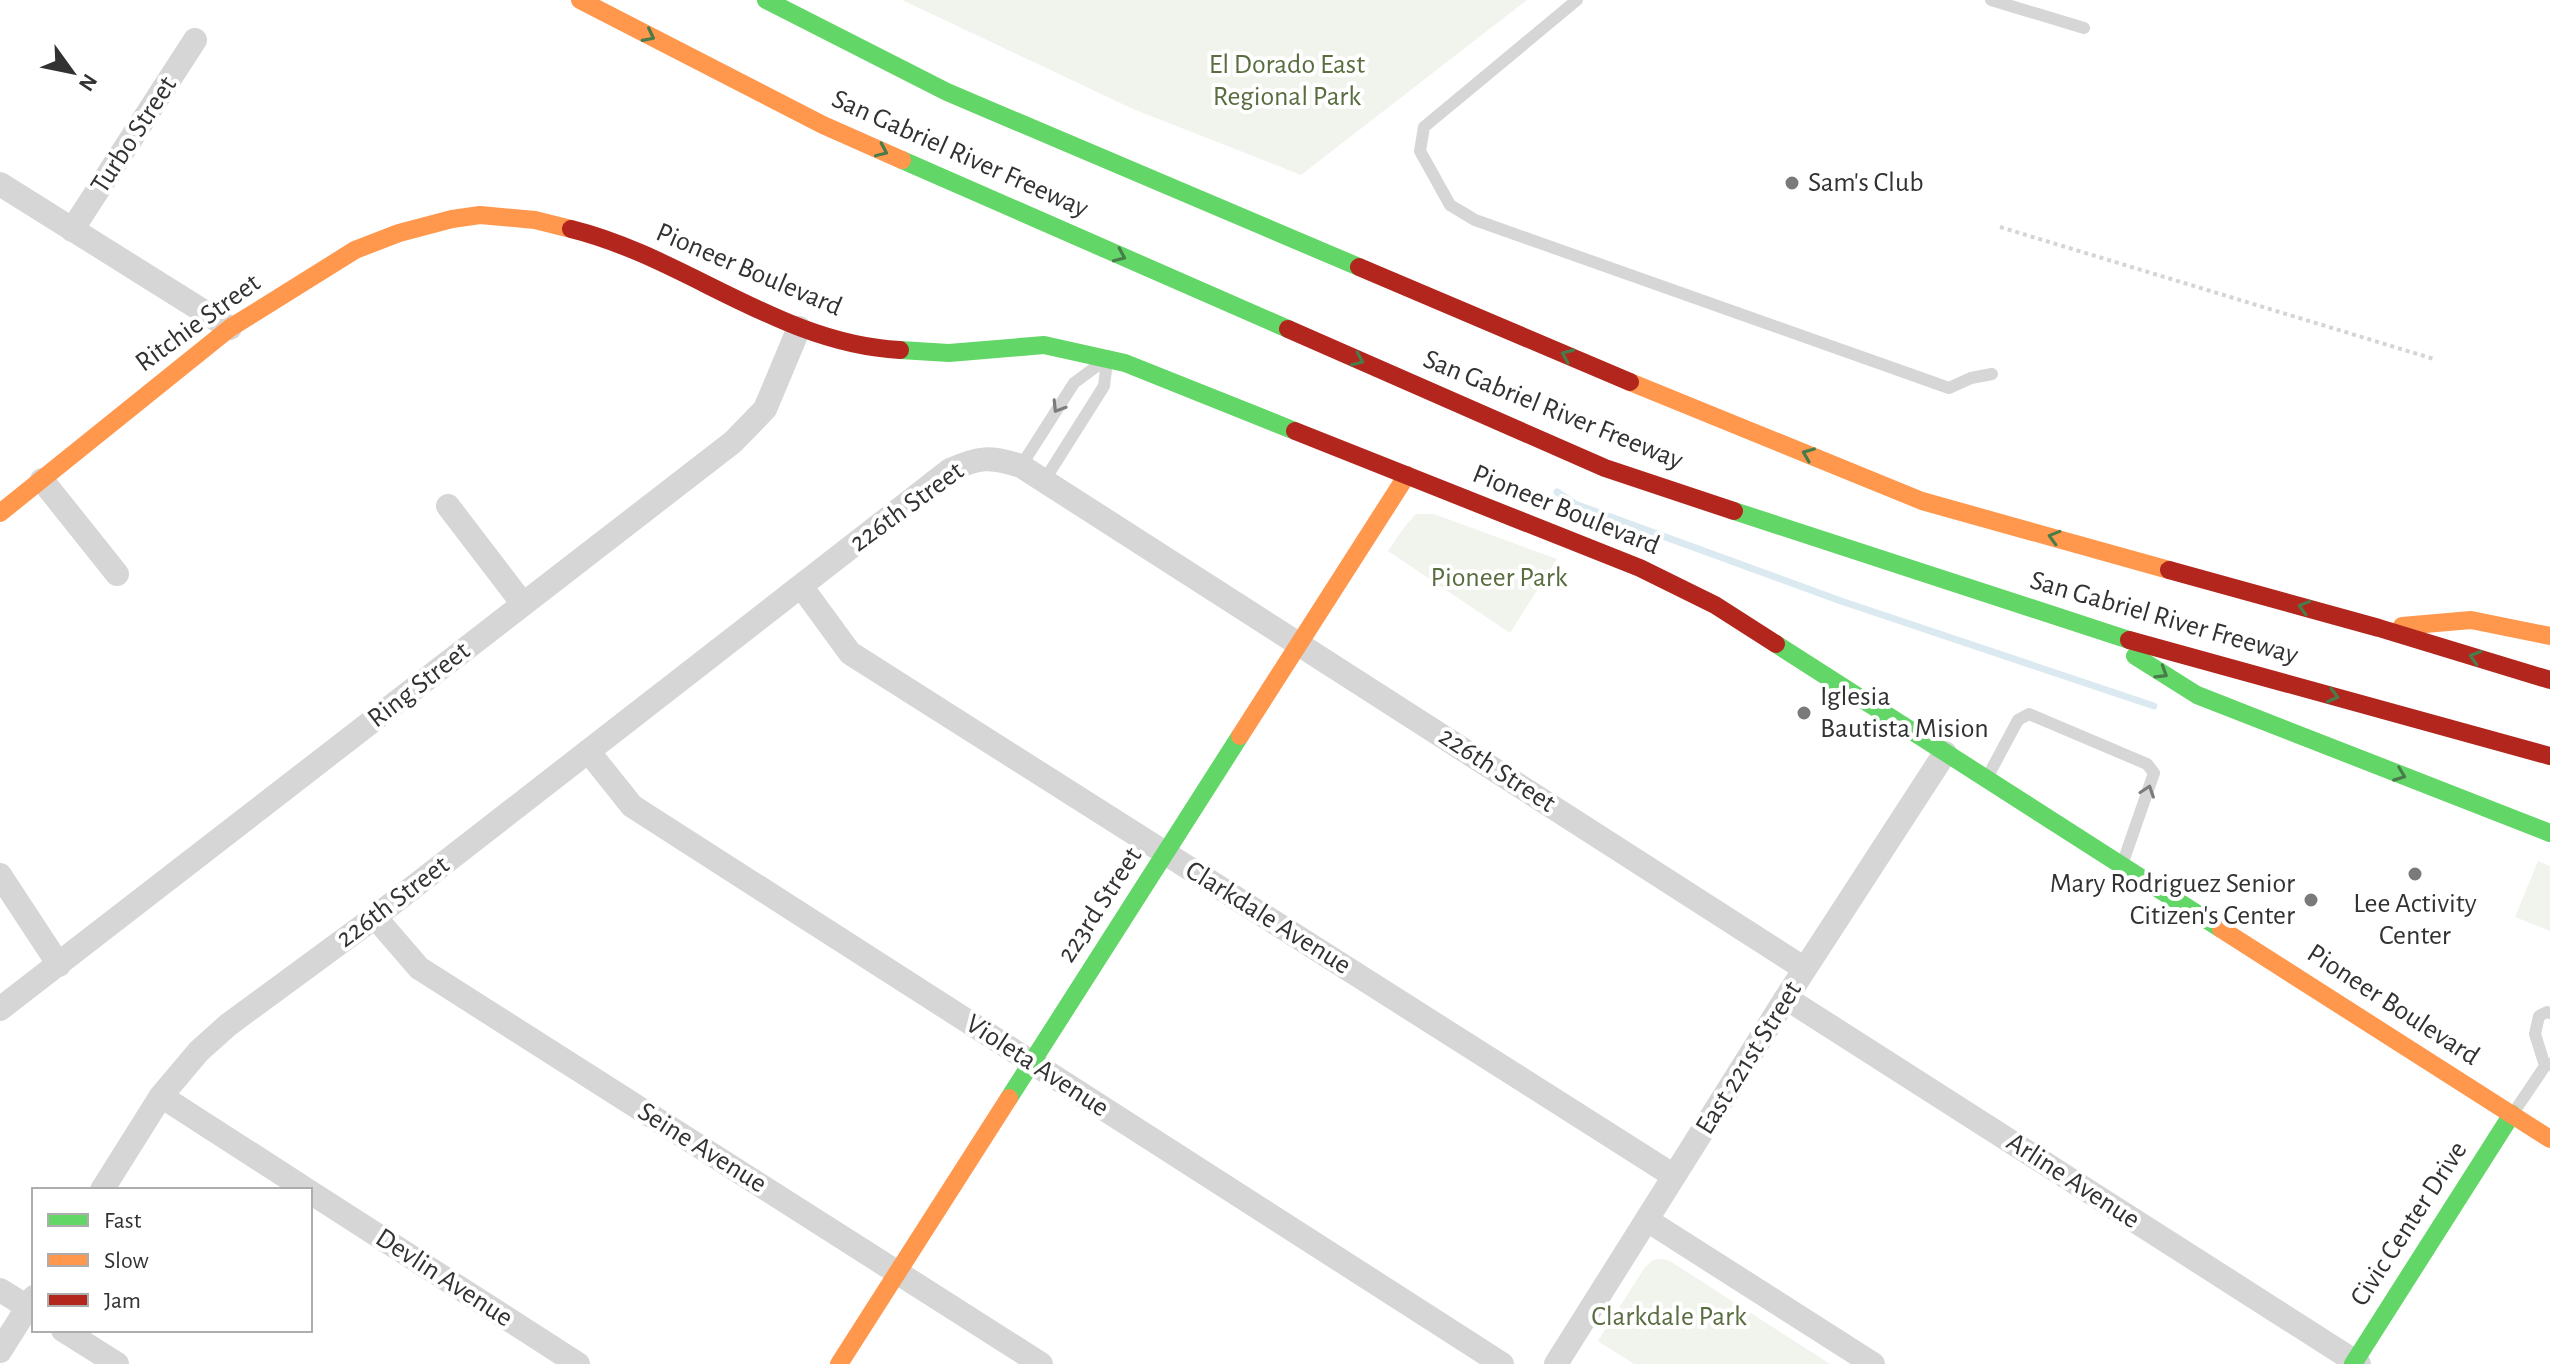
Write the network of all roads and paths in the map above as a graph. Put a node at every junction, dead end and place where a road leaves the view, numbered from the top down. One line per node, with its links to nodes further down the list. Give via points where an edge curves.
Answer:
1 (580, 0): 26 (main road, San Gabriel River Freeway, one-way to 26, via 823,125 1605,468)
2 (766, 0): 25 (main road, San Gabriel River Freeway, one-way to 2, via 1922,501 947,92)
3 (1577, 0): 15 (lane, via 1424,127 1420,151 1450,205 1475,220 1949,388)
4 (1991, 0): 5 (lane)
5 (2084, 28)
6 (195, 40): 10 (street, Turbo Street)
7 (0, 184): 10 (street)
8 (452, 219): 11 (main road, Ritchie Street, via 355,250); 12 (main road, Pioneer Boulevard, via 480,215 535,220 592,234)
9 (2000, 227): 14 (path)
10 (72, 230): 11 (street)
11 (230, 328): 18 (main road, Ritchie Street)
12 (799, 328): 13 (main road, Pioneer Boulevard, via 891,350 949,353 1044,345); 24 (street, Ring Street, via 765,409 733,442)
13 (1107, 359): 16 (lane, one-way to 16, via 1074,383); 17 (main road, Pioneer Boulevard); 19 (lane, via 1104,386)
14 (2434, 359)
15 (1992, 374)
16 (1021, 466): 19 (street, 226th Street); 23 (street, 226th Street, via 977,458 950,470)
17 (1407, 475): 28 (main road, 223rd Street); 31 (main road, Pioneer Boulevard, via 1693,594)
18 (42, 480): 21 (main road, Ritchie Street); 22 (street)
19 (1044, 481): 28 (street, 226th Street)
20 (448, 506): 24 (street)
21 (0, 513)
22 (117, 574)
23 (801, 586): 30 (street, 226th Street); 35 (street, Clarkdale Avenue, via 850,653)
24 (523, 604): 39 (street, Ring Street)
25 (2379, 628): 27 (main road, via 2471,620); 29 (main road, San Gabriel River Freeway, one-way to 25)
26 (2096, 631): 32 (main road, San Gabriel River Freeway, one-way to 32); 34 (main road, one-way to 34, via 2197,695)
27 (2550, 636)
28 (1299, 644): 35 (main road, 223rd Street); 40 (street, 226th Street)
29 (2550, 680)
30 (588, 751): 38 (street, 226th Street); 44 (street, Violeta Avenue, via 632,806)
31 (1945, 753): 33 (main road, Pioneer Boulevard); 40 (street, East 221st Street)
32 (2550, 756)
33 (1987, 778): 36 (main road, Pioneer Boulevard); 36 (lane, one-way to 33, via 2154,773 2147,764 2029,714 2018,720)
34 (2550, 833)
35 (1166, 853): 44 (main road, 223rd Street); 49 (street, Clarkdale Avenue)
36 (2122, 865): 47 (main road, Pioneer Boulevard)
37 (0, 875): 39 (street)
38 (375, 917): 46 (street, 226th Street, via 228,1025); 54 (street, Seine Avenue, via 419,968)
39 (59, 965): 42 (street, Ring Street)
40 (1805, 969): 41 (street, East 221st Street)
41 (1786, 998): 49 (street, East 221st Street); 59 (street, Arline Avenue)
42 (0, 1009)
43 (2550, 1013): 45 (lane, via 2539,1016 2535,1034)
44 (1032, 1063): 54 (main road, 223rd Street); 64 (street, Violeta Avenue)
45 (2548, 1065): 47 (lane)
46 (161, 1096): 50 (street, 226th Street); 51 (street, Devlin Avenue)
47 (2512, 1114): 48 (main road, Pioneer Boulevard); 59 (main road, Civic Center Drive)
48 (2550, 1139)
49 (1674, 1176): 53 (street, East 221st Street)
50 (103, 1188)
51 (303, 1188)
52 (312, 1194): 61 (street, Devlin Avenue)
53 (1647, 1220): 65 (street, East 221st Street); 66 (street)
54 (898, 1272): 62 (main road, 223rd Street); 63 (street, Seine Avenue)
55 (0, 1290): 56 (street)
56 (32, 1305): 58 (street)
57 (66, 1332): 60 (street)
58 (0, 1351)
59 (2356, 1363)
60 (117, 1364)
61 (578, 1364)
62 (839, 1364)
63 (1041, 1364)
64 (1502, 1364)
65 (1556, 1364)
66 (1873, 1364)

